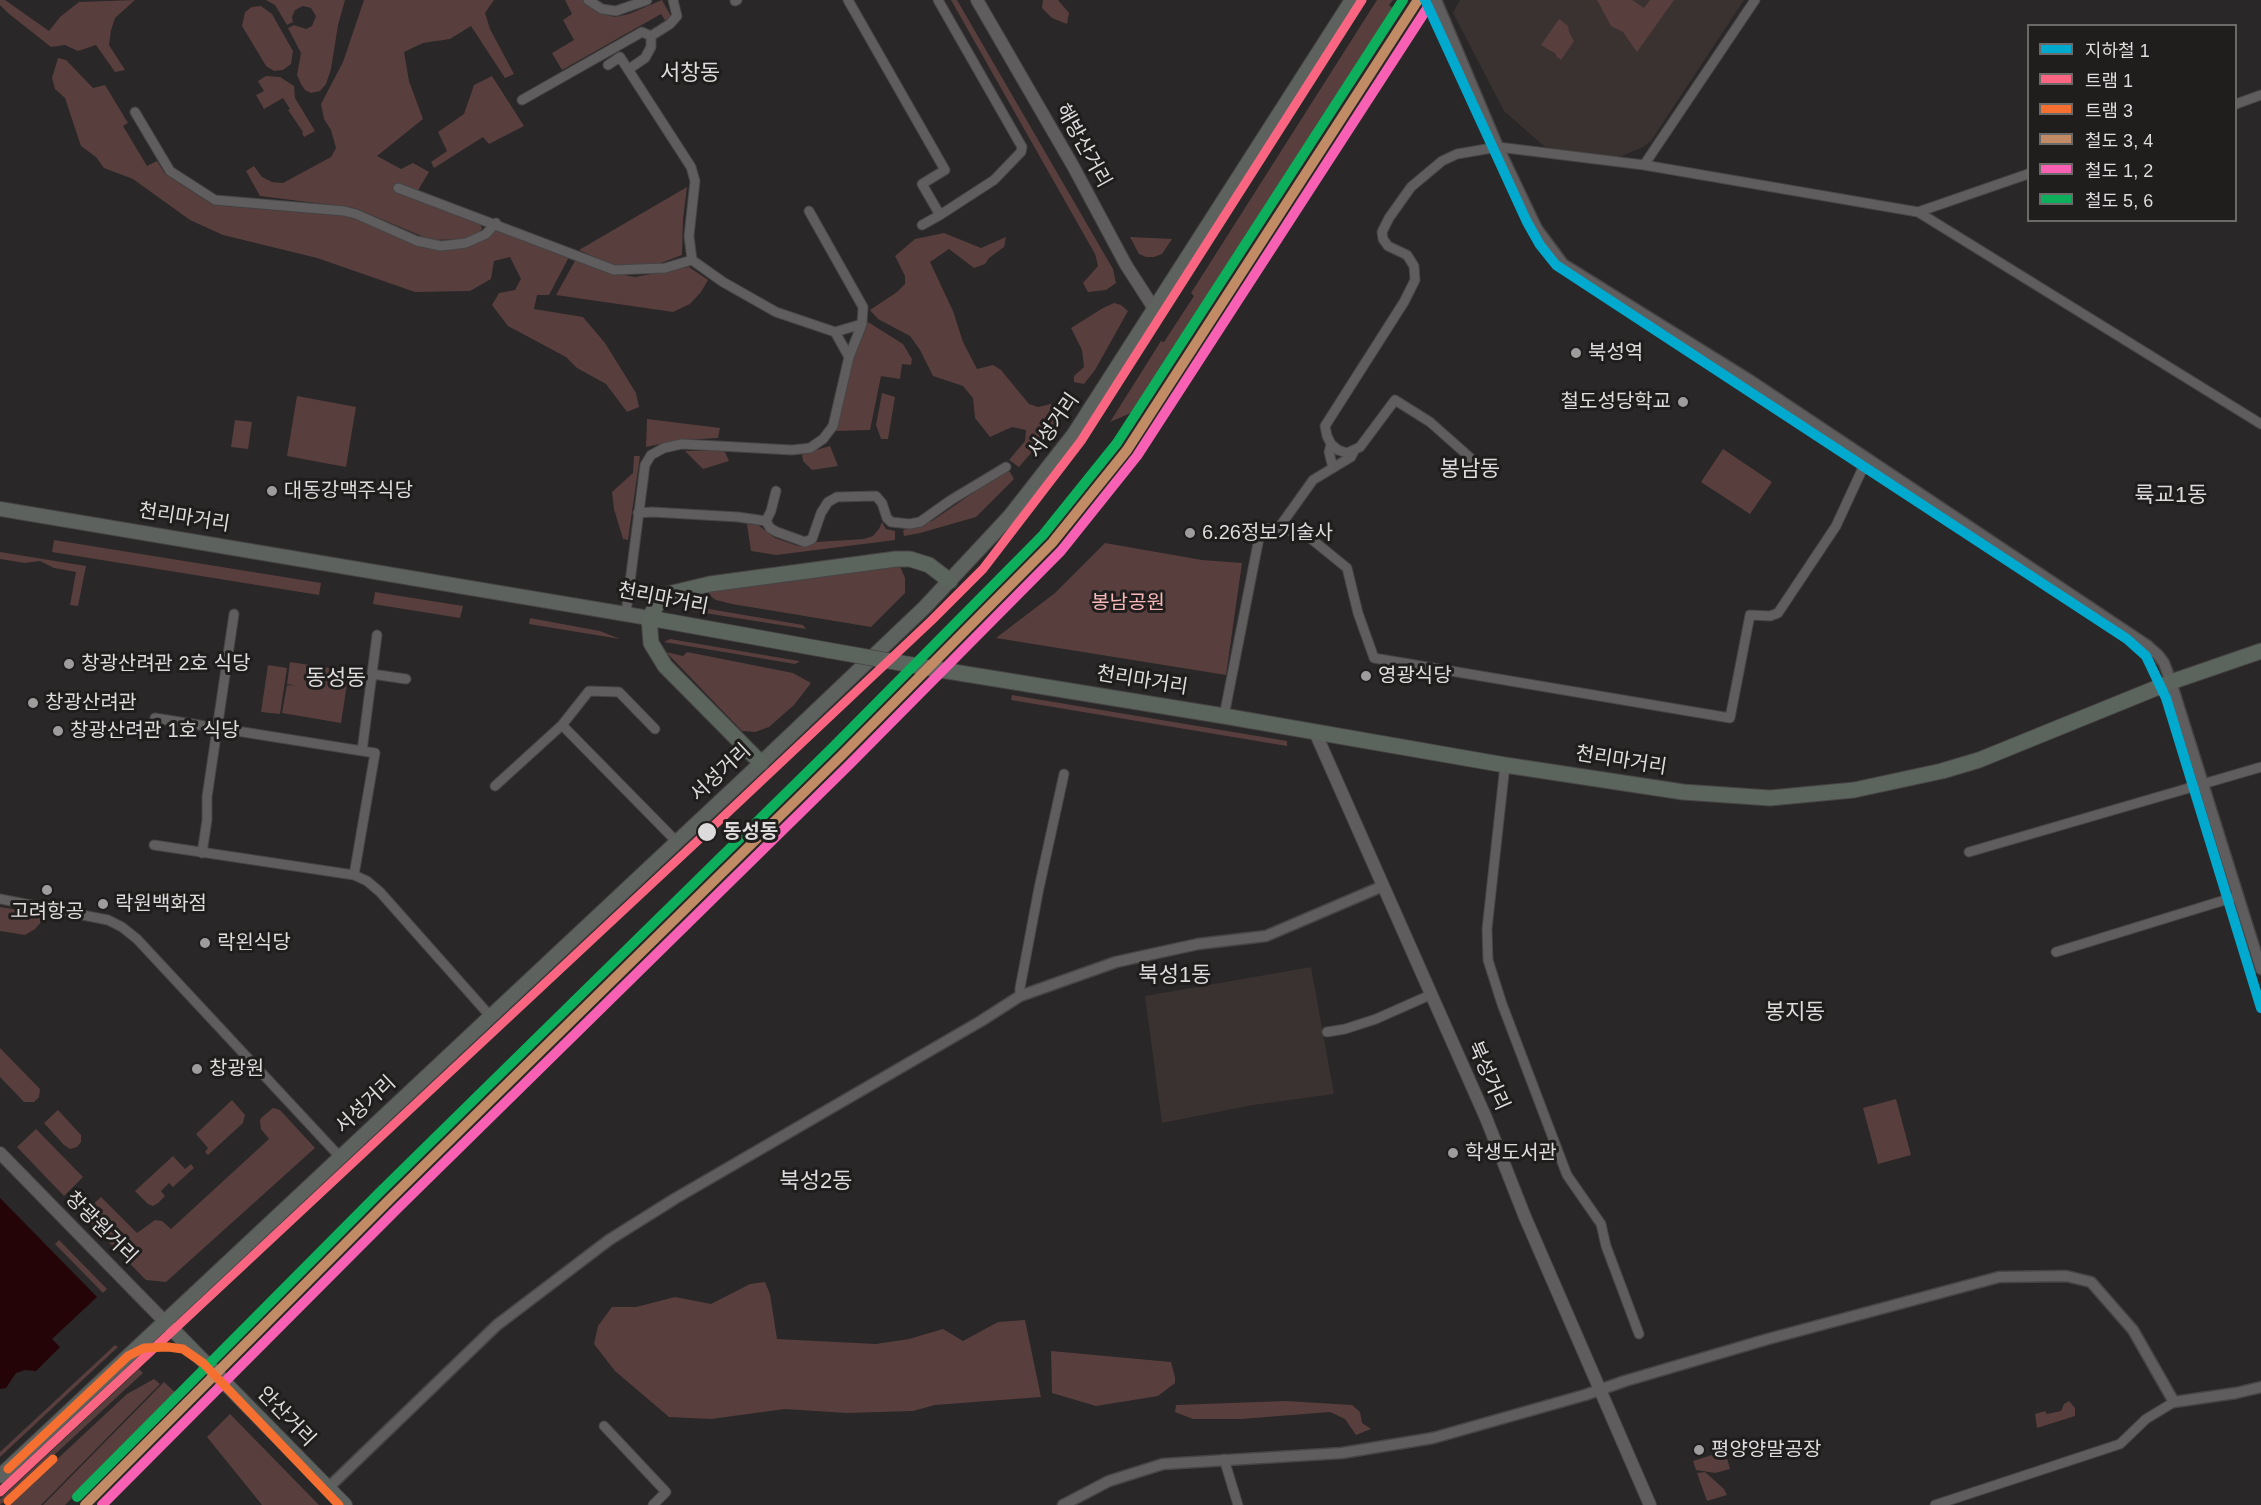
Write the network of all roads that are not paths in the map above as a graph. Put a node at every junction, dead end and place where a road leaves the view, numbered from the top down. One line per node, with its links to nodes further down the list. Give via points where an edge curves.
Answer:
1 (588, 0): 2 (street, via 602,9 616,11)
2 (647, 0)
3 (673, 0): 10 (street, via 677,16)
4 (848, 0): 23 (street, via 945,170 922,184)
5 (938, 0): 23 (street, via 1022,147 987,187)
6 (977, 0): 27 (main road, 해방산거리)
7 (1352, 0): 27 (main road, 서성거리)
8 (1436, 0): 17 (street)
9 (1755, 0): 18 (street)
10 (651, 36): 12 (street, via 645,58); 14 (street, via 642,32)
11 (608, 65): 12 (street, via 620,57)
12 (629, 69): 26 (street, via 691,167 695,181 688,236)
13 (2261, 95): 15 (street)
14 (522, 100)
15 (2237, 103)
16 (135, 112): 24 (street, via 170,171 215,200 356,213 417,241 441,246 466,243 486,234)
17 (1498, 147): 18 (street); 32 (street, via 1457,154 1442,161 1411,187 1389,218 1383,239 1388,246 1407,255 1414,266 1415,280 1328,420 1325,426); 34 (street, via 1537,229 1563,264)
18 (1644, 165): 22 (street)
19 (2027, 174): 22 (street)
20 (398, 188): 24 (street)
21 (809, 211): 28 (street, via 861,300)
22 (1918, 212): 31 (street)
23 (940, 215): 25 (street)
24 (496, 223): 26 (street, via 614,270 665,268)
25 (922, 225)
26 (693, 260): 29 (street, via 776,312)
27 (1155, 310): 43 (main road, 서성거리, via 1074,434 1034,487)
28 (862, 324): 29 (street); 30 (street)
29 (835, 332): 30 (street)
30 (849, 357): 40 (street, via 833,426 823,439 810,448 792,450 682,444 664,448 651,455 645,465)
31 (2261, 424)
32 (1331, 444): 33 (street, via 1347,453); 37 (street)
33 (1355, 449): 35 (street, via 1395,400 1430,422); 37 (street, via 1351,457)
34 (1868, 459): 42 (street, via 1836,526 1778,613 1750,615 1730,718 1374,658 1347,568 1304,533); 51 (street, via 2148,646 2164,663)
35 (1474, 461)
36 (1006, 467): 41 (street, via 920,522 891,522 876,496 837,497 828,502 812,539 806,542 777,532)
37 (1333, 468): 42 (street, via 1313,480)
38 (776, 491): 41 (street)
39 (0, 509): 45 (main road, 천리마거리)
40 (638, 513): 41 (street); 45 (street)
41 (766, 521)
42 (1278, 529): 52 (street, via 1261,528)
43 (950, 580): 46 (highway, via 929,565 910,559 883,560 710,584 672,593 658,603); 59 (main road, 서성거리)
44 (234, 614): 55 (street)
45 (626, 614): 46 (main road, 천리마거리)
46 (649, 618): 52 (highway, 천리마거리, bridge); 59 (highway, via 651,643 665,666)
47 (377, 635): 49 (street)
48 (2261, 651): 51 (highway, 천리마거리)
49 (372, 674): 50 (street); 58 (street)
50 (406, 679)
51 (2171, 682): 60 (highway, 천리마거리, via 1979,760 1898,782 1833,793 1770,798 1726,796); 63 (street)
52 (1224, 716): 57 (highway, 천리마거리)
53 (155, 718): 55 (street)
54 (562, 725): 56 (street, via 588,691 619,692); 64 (street); 65 (street)
55 (217, 728): 58 (street); 68 (street)
56 (655, 729)
57 (1315, 732): 60 (highway, 천리마거리); 70 (main road, 북성거리)
58 (362, 751): 69 (street, via 375,753)
59 (760, 763): 65 (main road, 서성거리)
60 (1505, 765): 82 (street, via 1487,929 1488,960 1568,1175 1601,1224)
61 (2261, 767): 63 (street)
62 (1064, 774): 76 (street)
63 (2203, 783): 67 (street); 71 (street)
64 (495, 786)
65 (676, 841): 77 (main road, 서성거리)
66 (154, 845): 68 (street)
67 (1969, 852)
68 (202, 853): 69 (street)
69 (354, 875): 77 (street, via 380,892)
70 (1383, 886): 75 (main road, 북성거리); 76 (street, via 1266,936 1198,944 1116,962)
71 (2238, 896): 73 (street); 74 (street)
72 (0, 899): 80 (street, via 108,920 129,933)
73 (2056, 952)
74 (2261, 969)
75 (1430, 995): 78 (street, via 1376,1019); 84 (main road, 북성거리)
76 (1020, 996): 89 (street, via 609,1240 497,1325)
77 (491, 1017): 80 (main road, 서성거리)
78 (1327, 1032)
79 (0, 1153): 81 (main road, 창광원거리)
80 (340, 1156): 81 (main road, 서성거리)
81 (169, 1326): 88 (main road, 서성거리); 89 (main road, 안산거리)
82 (1639, 1334)
83 (2261, 1387): 85 (street)
84 (1599, 1389): 85 (street, via 1980,1281 2066,1276 2091,1282 2103,1294 2133,1330); 87 (street, via 1433,1438 1387,1447 1342,1454); 94 (main road, 북성거리)
85 (2174, 1402): 95 (street, via 2146,1419 2120,1444)
86 (604, 1426): 91 (street, via 666,1492)
87 (1224, 1459): 92 (street, via 1163,1464 1109,1481); 93 (street)
88 (0, 1476)
89 (328, 1488): 90 (main road, 안산거리)
90 (345, 1505)
91 (653, 1505)
92 (1063, 1505)
93 (1238, 1505)
94 (1650, 1505)
95 (1935, 1505)

